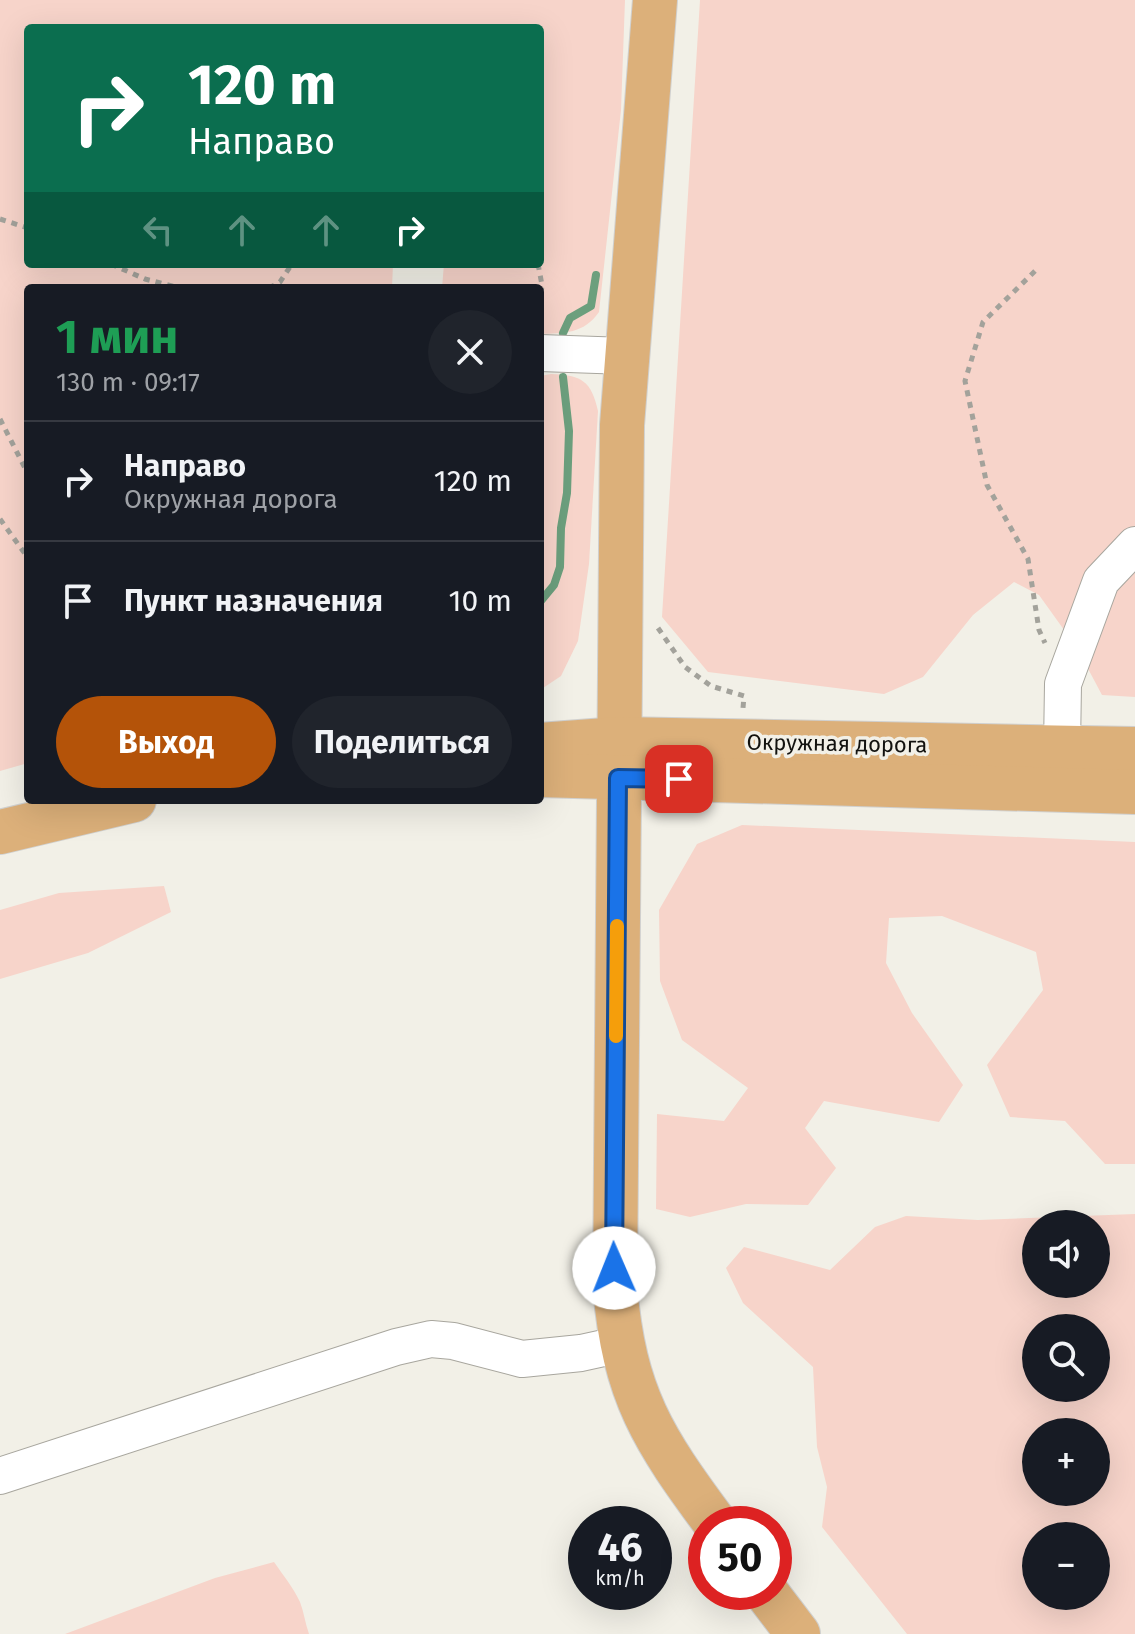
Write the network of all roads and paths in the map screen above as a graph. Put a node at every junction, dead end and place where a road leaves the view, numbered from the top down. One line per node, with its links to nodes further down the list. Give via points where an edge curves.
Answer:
1 (655, 0): 10 (main road)
2 (0, 219): 3 (path)
3 (24, 227)
4 (120, 268): 7 (path)
5 (289, 268): 8 (path)
6 (1035, 271): 17 (path, via 983,322 965,381 987,485 1028,559 1039,630)
7 (164, 284)
8 (276, 284)
9 (544, 353): 10 (street)
10 (626, 356): 22 (main road)
11 (0, 419): 12 (path)
12 (24, 466)
13 (0, 519): 15 (path)
14 (1135, 545): 17 (street, via 1101,581)
15 (24, 552)
16 (656, 624): 18 (path, via 685,667 711,686 744,696)
17 (1063, 684): 20 (street)
18 (741, 741): 20 (main road, Окружная дорога); 22 (main road, Окружная дорога)
19 (544, 746): 22 (main road, Окружная дорога)
20 (1062, 747): 21 (main road, Окружная дорога)
21 (1135, 749)
22 (618, 758): 23 (main road, Окружная дорога); 24 (main road, Окружная дорога); 27 (main road, via 614,1249)
23 (544, 774)
24 (1135, 792)
25 (117, 804): 26 (main road)
26 (0, 832)
27 (622, 1344): 28 (street, via 522,1359 431,1339); 29 (main road, via 649,1426)
28 (0, 1476)
29 (703, 1506)
30 (780, 1610): 31 (main road)
31 (798, 1634)

